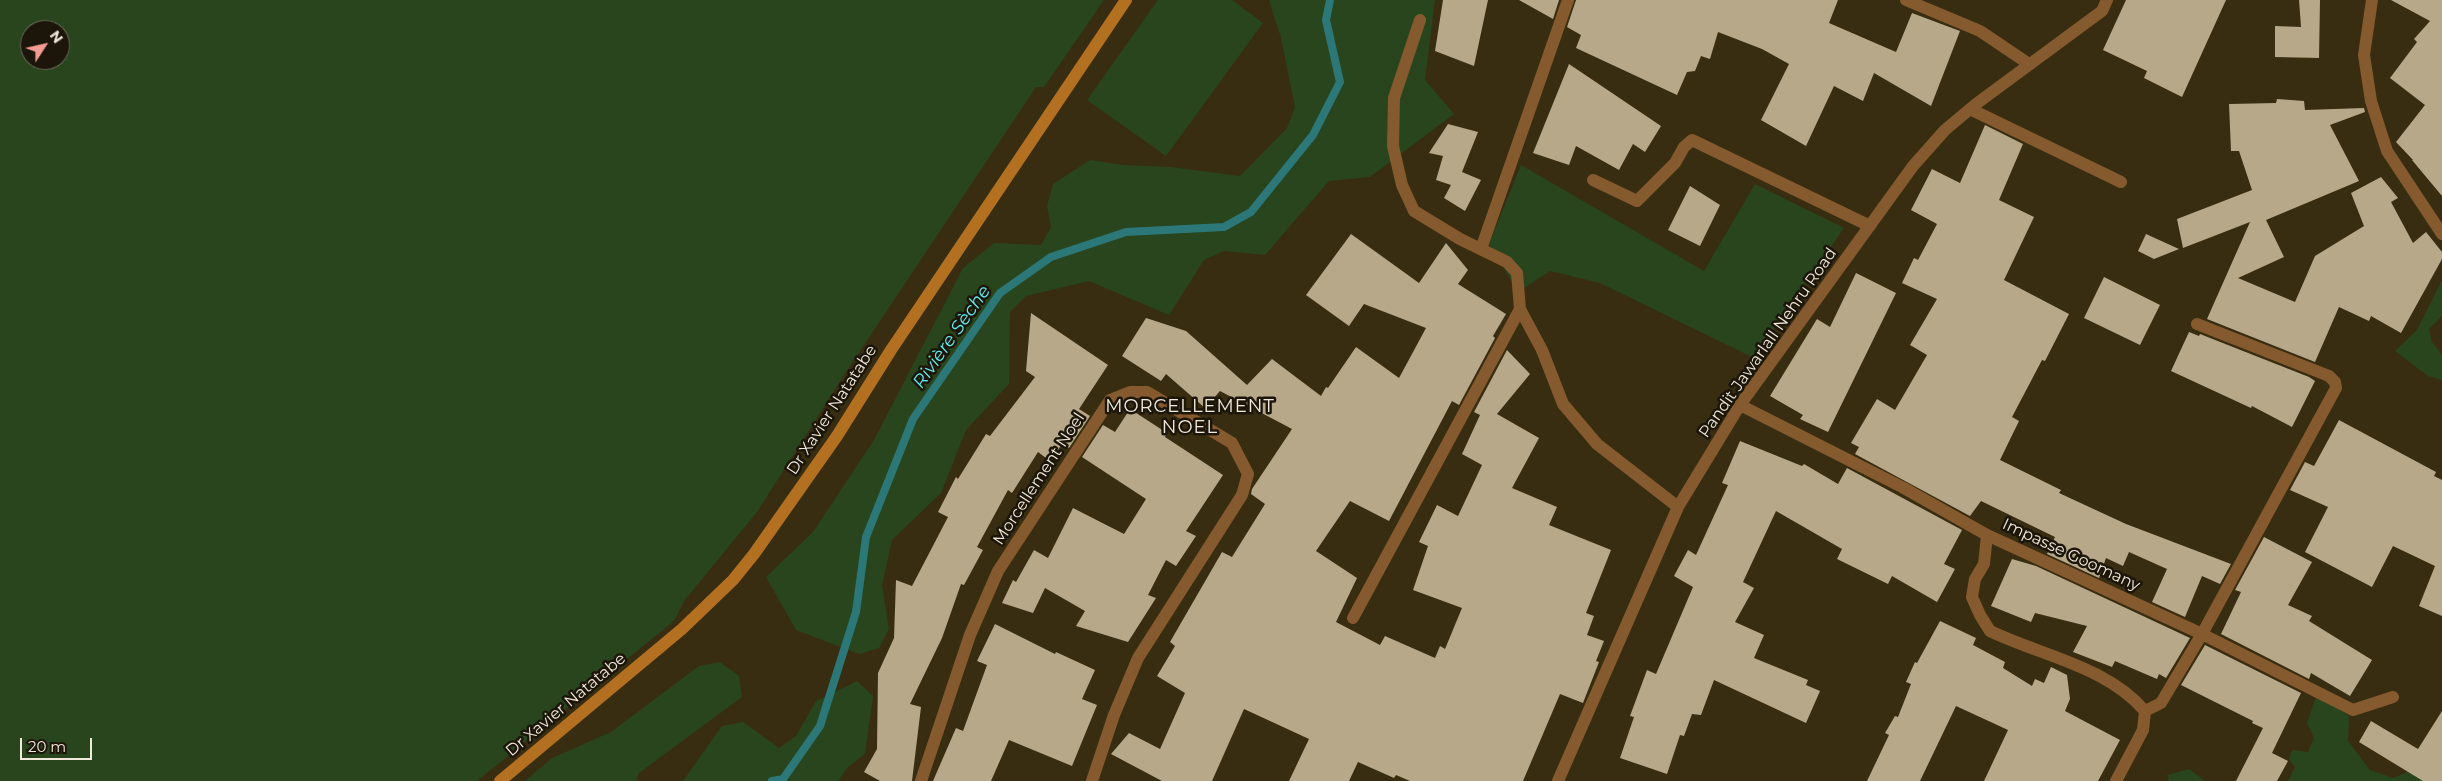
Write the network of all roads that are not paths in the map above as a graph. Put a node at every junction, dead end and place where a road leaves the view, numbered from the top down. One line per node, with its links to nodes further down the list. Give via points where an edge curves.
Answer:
1 (1126, 0): 23 (main road, Dr Xavier Natatabe, via 896,341 837,436 754,554 733,580 682,629)
2 (1568, 0): 13 (street)
3 (1906, 0): 7 (street, via 1980,31)
4 (2108, 0): 7 (street, Pandit Jawarlall Nehru Road, via 2102,11)
5 (2372, 0): 12 (street, via 2364,55 2371,101 2387,151)
6 (1420, 20): 13 (street, via 1394,98 1393,146 1402,185 1414,211)
7 (2029, 64): 8 (street, Pandit Jawarlall Nehru Road)
8 (1970, 109): 10 (street); 11 (street, Pandit Jawarlall Nehru Road, via 1944,130 1913,166)
9 (1593, 180): 11 (street, via 1637,201 1692,140)
10 (2121, 182)
11 (1870, 226): 16 (street, Pandit Jawarlall Nehru Road)
12 (2442, 234)
13 (1480, 249): 14 (street, via 1507,262 1516,273)
14 (1520, 308): 17 (street, via 1542,350 1563,404 1597,444); 19 (street)
15 (2197, 324): 20 (street, via 2329,376 2336,388)
16 (1740, 406): 17 (street, Pandit Jawarlall Nehru Road); 18 (street, Impasse Goomany, via 1902,487)
17 (1678, 507): 26 (street, Pandit Jawarlall Nehru Road)
18 (1987, 534): 20 (street, Impasse Goomany); 22 (street, via 1984,564 1975,579 1972,597 1990,631 2107,680 2132,696)
19 (1353, 618)
20 (2202, 634): 21 (street, Impasse Goomany, via 2353,710); 22 (street, via 2161,703)
21 (2393, 697)
22 (2145, 711): 27 (street, via 2143,730)
23 (500, 781)
24 (922, 781): 25 (street, Morcellement Noel, via 970,635 998,571 1110,400 1130,392 1147,392 1232,443 1248,474 1242,495 1138,658 1114,715)
25 (1092, 781)
26 (1558, 781)
27 (2116, 781)

